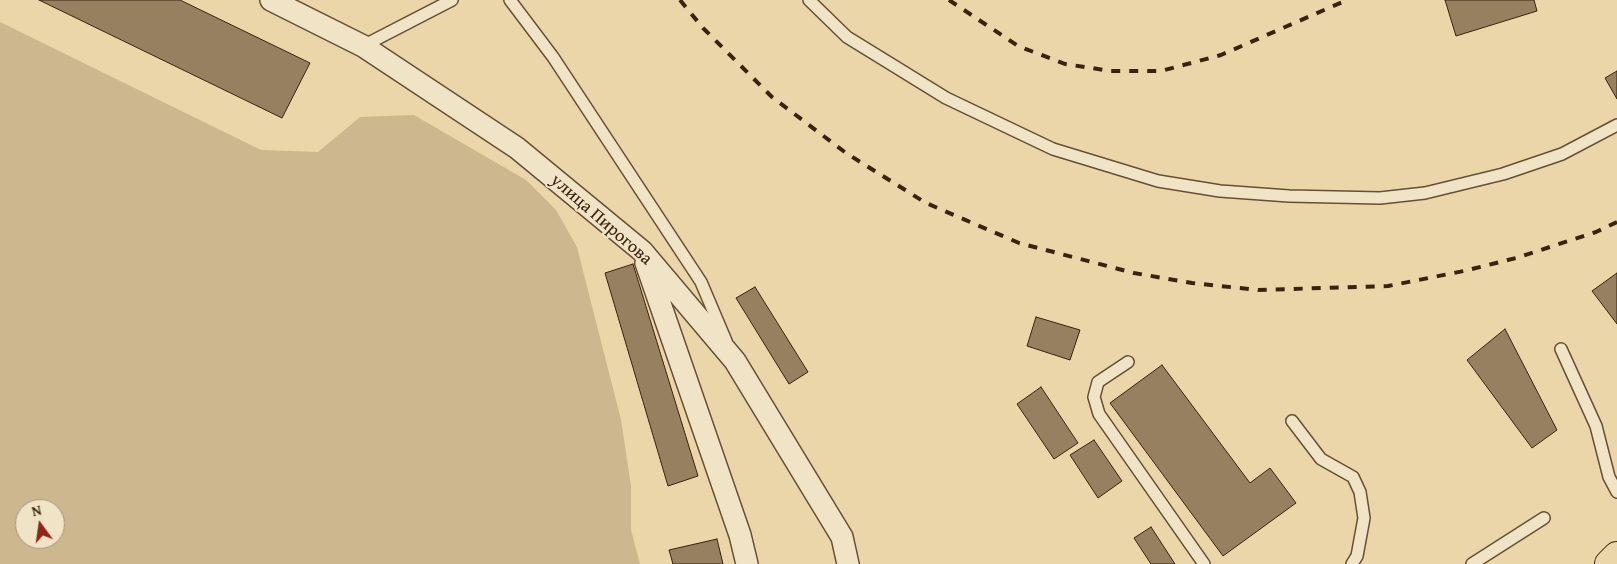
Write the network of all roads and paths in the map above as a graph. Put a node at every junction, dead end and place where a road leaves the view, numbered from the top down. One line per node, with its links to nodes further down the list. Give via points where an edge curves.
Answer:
1 (271, 0): 5 (street, улица Пирогова)
2 (452, 0): 5 (lane)
3 (510, 0): 9 (lane, via 553,58 701,282)
4 (809, 0): 6 (lane, via 847,37 946,98 1053,149 1158,181 1220,191 1380,198 1425,193 1503,174 1562,154)
5 (363, 46): 7 (street, улица Пирогова, via 517,148)
6 (1617, 125)
7 (642, 251): 9 (street, улица Пирогова); 15 (street, via 740,534)
8 (1561, 349): 12 (lane, via 1596,426 1609,477)
9 (735, 361): 16 (street, улица Пирогова, via 842,537)
10 (1128, 362): 17 (lane, via 1098,382 1094,398 1099,414)
11 (1292, 421): 18 (lane, via 1321,459 1353,477 1360,492 1364,518 1357,556)
12 (1617, 492)
13 (1544, 518): 19 (lane)
14 (1617, 556): 20 (main road)
15 (747, 564)
16 (848, 564)
17 (1204, 564)
18 (1352, 564)
19 (1472, 564)
20 (1608, 564)

